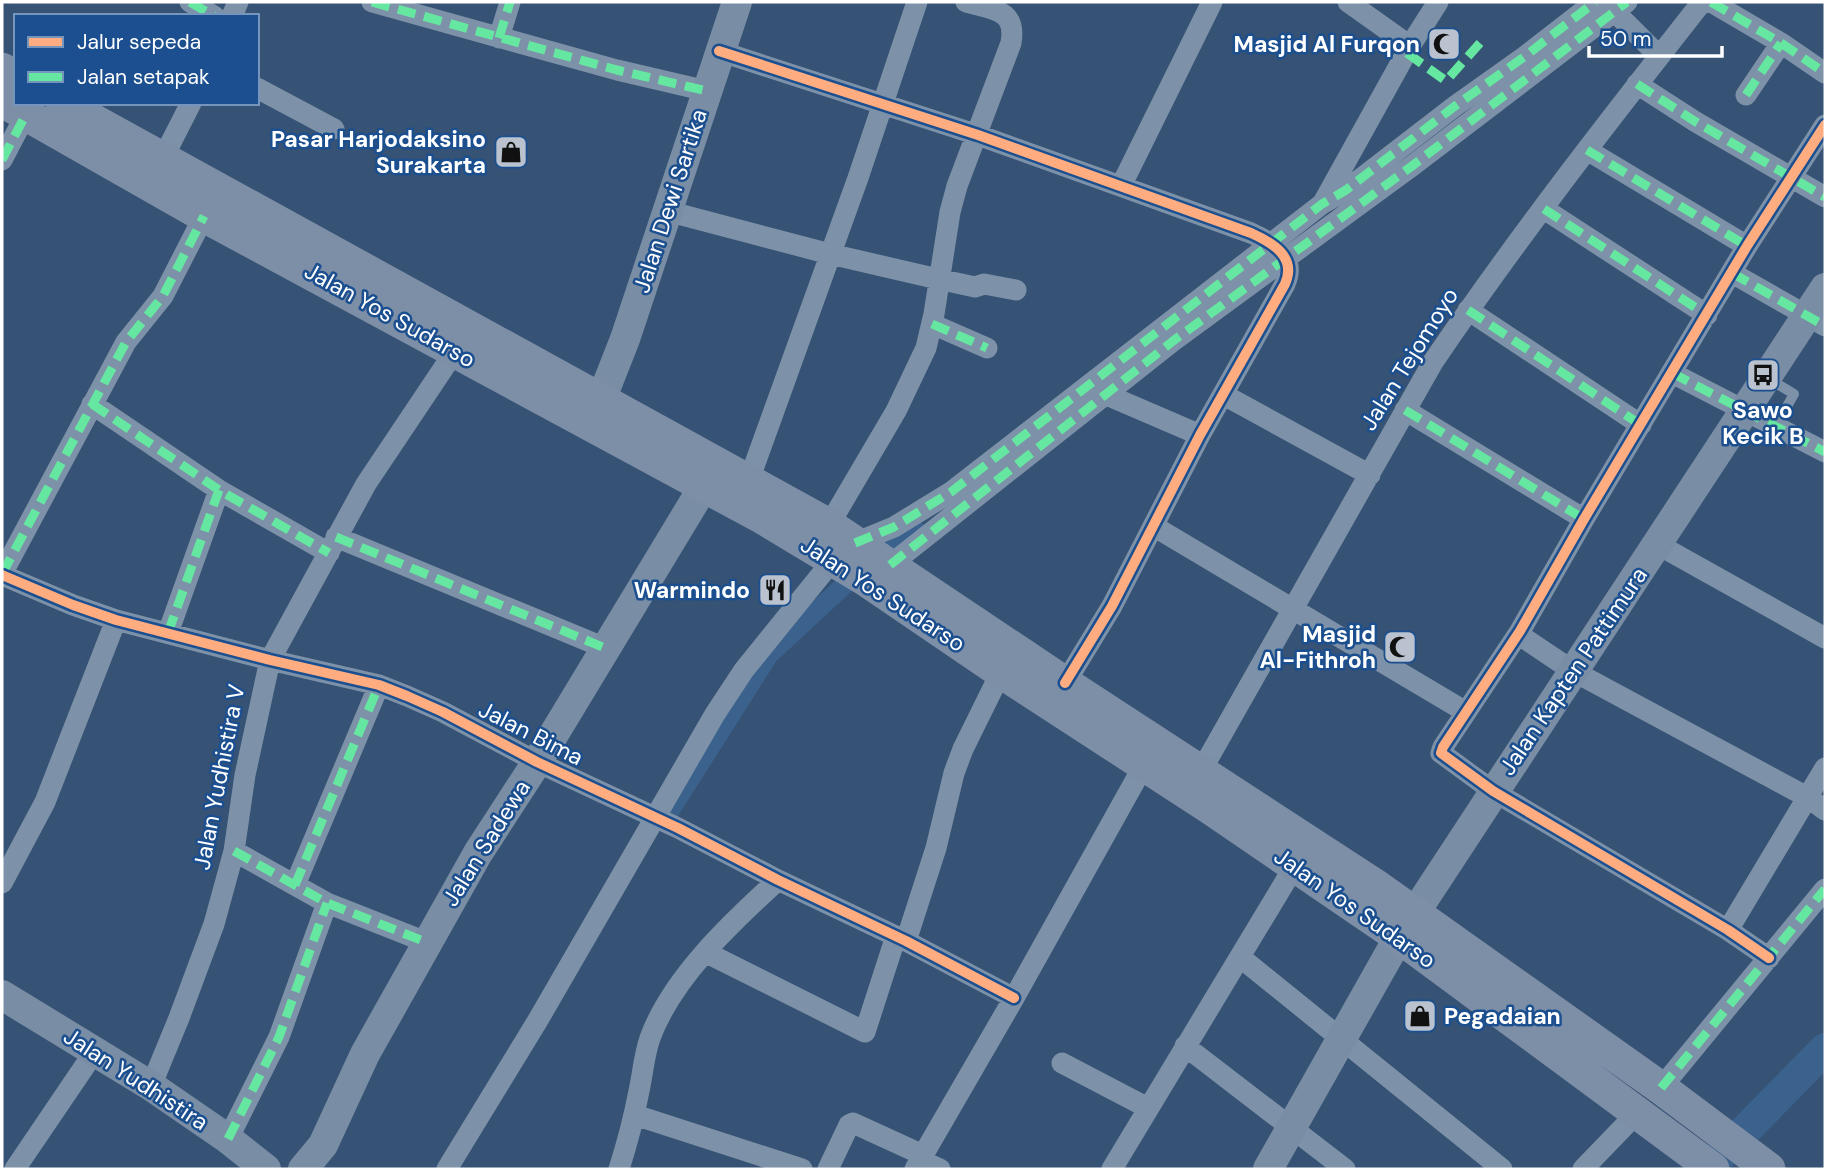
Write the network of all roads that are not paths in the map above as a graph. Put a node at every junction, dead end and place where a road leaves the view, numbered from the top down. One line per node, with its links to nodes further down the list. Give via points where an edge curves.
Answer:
1 (190, 2): 14 (street)
2 (372, 2): 13 (street)
3 (510, 2): 15 (street)
4 (737, 2): 18 (main road, Jalan Dewi Sartika)
5 (917, 2): 25 (street)
6 (966, 2): 31 (street, via 999,12 1011,20 1013,28)
7 (1212, 2): 36 (street)
8 (1349, 2): 17 (street)
9 (1438, 2): 17 (street)
10 (1702, 2): 19 (street, Jalan Tejomoyo)
11 (1711, 2): 16 (street)
12 (1611, 5): 19 (street); 38 (street, via 1524,57); 43 (street, via 1412,166)
13 (426, 9): 15 (street)
14 (211, 14)
15 (499, 38): 23 (street)
16 (1781, 43): 20 (street); 24 (street)
17 (1410, 46): 38 (street)
18 (719, 51): 23 (main road, Jalan Dewi Sartika); 25 (street)
19 (1659, 56): 21 (street, Jalan Tejomoyo)
20 (1825, 73)
21 (1637, 84): 32 (street, Jalan Tejomoyo); 35 (street)
22 (259, 89): 30 (street)
23 (707, 91): 40 (main road, Jalan Dewi Sartika)
24 (1746, 95)
25 (883, 103): 31 (street); 44 (street)
26 (66, 105): 34 (main road, Jalan Yos Sudarso)
27 (190, 105): 34 (street)
28 (14, 108): 33 (street); 41 (main road, Jalan Yos Sudarso)
29 (1825, 125): 35 (street)
30 (334, 129)
31 (978, 135): 36 (street); 47 (street, via 957,186)
32 (1587, 150): 39 (street, Jalan Tejomoyo); 42 (street)
33 (2, 160)
34 (162, 160): 45 (main road, Jalan Yos Sudarso)
35 (1791, 177): 37 (street); 42 (street)
36 (1121, 186): 43 (street)
37 (1825, 197)
38 (1322, 204): 43 (street)
39 (1544, 209): 50 (street, Jalan Tejomoyo); 51 (street)
40 (667, 211): 44 (street); 60 (main road, Jalan Dewi Sartika)
41 (204, 216): 45 (main road, Jalan Yos Sudarso); 61 (street, via 163,296 126,342)
42 (1747, 246): 46 (street)
43 (1279, 251): 58 (street); 59 (street, via 1290,273); 76 (street)
44 (830, 254): 47 (street); 70 (street)
45 (308, 255): 55 (main road, Jalan Yos Sudarso); 60 (main road, Jalan Yos Sudarso)
46 (1732, 274): 51 (street); 52 (street)
47 (938, 279): 49 (street); 53 (street)
48 (1825, 288): 52 (main road, Jalan Kapten Pattimura)
49 (1016, 290)
50 (1468, 310): 62 (street, Jalan Tejomoyo); 65 (street)
51 (1707, 315): 56 (street)
52 (1816, 320): 57 (main road, Jalan Kapten Pattimura)
53 (932, 324): 54 (street); 76 (street, via 926,348 896,411)
54 (987, 348)
55 (455, 351): 68 (main road, Jalan Yos Sudarso); 75 (street, Jalan Yudhistira V, via 366,484)
56 (1672, 373): 63 (street); 65 (street)
57 (1767, 377): 63 (main road, Jalan Kapten Pattimura); 64 (lane, via 1794,394)
58 (1107, 395): 66 (street); 76 (street, via 1005,472)
59 (1224, 395): 66 (street); 69 (street)
60 (601, 400): 68 (main road, Jalan Yos Sudarso)
61 (92, 404): 71 (street); 77 (street)
62 (1405, 410): 69 (street, Jalan Tejomoyo); 72 (street)
63 (1746, 410): 67 (street); 74 (main road, Jalan Kapten Pattimura)
64 (1782, 415)
65 (1641, 425): 72 (street)
66 (1200, 435): 73 (street)
67 (1825, 452)
68 (711, 475): 70 (main road, Jalan Yos Sudarso); 76 (main road, Jalan Yos Sudarso); 83 (main road, Jalan Sadewa)
69 (1370, 475): 78 (street, Jalan Tejomoyo)
70 (749, 480): 76 (main road, Jalan Yos Sudarso)
71 (219, 490): 75 (street); 80 (street)
72 (1584, 519): 81 (street)
73 (1154, 527): 78 (street); 87 (street)
74 (1657, 544): 82 (street); 85 (main road, Jalan Kapten Pattimura)
75 (333, 545): 83 (street); 84 (street, Jalan Yudhistira V)
76 (858, 556): 86 (main road, Jalan Yos Sudarso); 87 (main road, Jalan Yos Sudarso); 96 (street, via 744,670 694,749)
77 (2, 575): 79 (street, Jalan Bima)
78 (1295, 609): 89 (street); 93 (street, Jalan Tejomoyo)
79 (116, 620): 80 (street, Jalan Bima); 100 (street, via 45,802)
80 (169, 634): 84 (street, Jalan Bima)
81 (1518, 634): 85 (street); 89 (street)
82 (1825, 638)
83 (605, 648): 90 (main road, Jalan Sadewa)
84 (270, 660): 88 (street, Jalan Bima); 97 (street, Jalan Yudhistira V)
85 (1573, 671): 94 (main road, Jalan Kapten Pattimura); 95 (street)
86 (1001, 672): 91 (main road, Jalan Yos Sudarso); 106 (street, via 954,772 936,848)
87 (1065, 683): 93 (main road, Jalan Yos Sudarso)
88 (379, 685): 90 (street, Jalan Bima, via 443,712); 101 (street)
89 (1465, 712): 94 (street, via 1441,754)
90 (537, 762): 96 (street, Jalan Bima); 107 (main road, Jalan Sadewa)
91 (1144, 765): 98 (main road, Jalan Yos Sudarso); 112 (street)
92 (1825, 768): 95 (street)
93 (1201, 771): 104 (main road, Jalan Yos Sudarso)
94 (1493, 791): 104 (main road, Jalan Kapten Pattimura); 105 (street)
95 (1817, 804): 105 (street)
96 (662, 821): 99 (street, Jalan Bima); 129 (street)
97 (234, 851): 101 (street); 117 (street, Jalan Yudhistira V, via 201,963)
98 (1294, 867): 104 (main road, Jalan Yos Sudarso); 109 (street)
99 (778, 880): 106 (street, Jalan Bima); 108 (street, via 741,913)
100 (2, 883)
101 (295, 885): 103 (street)
102 (1825, 889): 110 (street)
103 (327, 903): 107 (street); 123 (street, via 279,1037)
104 (1407, 925): 113 (main road, Jalan Kapten Pattimura); 118 (main road, Jalan Yos Sudarso); 120 (main road, Jalan Yos Sudarso)
105 (1728, 930): 110 (street)
106 (901, 939): 108 (street, via 865,1031); 112 (street, Jalan Bima)
107 (426, 942): 128 (main road, Jalan Sadewa, via 365,1054 323,1145)
108 (707, 953): 121 (street, via 680,981 657,1021)
109 (1240, 957): 113 (street); 114 (street)
110 (1769, 958): 118 (street)
111 (2, 995): 115 (main road, Jalan Yudhistira)
112 (1014, 998): 124 (street)
113 (1340, 1038): 122 (main road, Jalan Kapten Pattimura); 137 (street)
114 (1185, 1046): 119 (street); 122 (street)
115 (94, 1051): 117 (main road, Jalan Yudhistira); 126 (street)
116 (1062, 1063): 119 (street)
117 (151, 1086): 123 (main road, Jalan Yudhistira)
118 (1661, 1088): 125 (main road, Jalan Yos Sudarso)
119 (1148, 1108): 134 (street)
120 (1638, 1112): 138 (street); 139 (main road, Jalan Yos Sudarso)
121 (635, 1115): 130 (street); 131 (street)
122 (1292, 1128): 135 (main road, Jalan Kapten Pattimura); 136 (street)
123 (228, 1139): 127 (main road, Jalan Yudhistira)
124 (919, 1161): 132 (street, via 853,1123); 133 (street)
125 (1761, 1163)
126 (15, 1169)
127 (266, 1169)
128 (303, 1169)
129 (447, 1169)
130 (619, 1169)
131 (802, 1169)
132 (828, 1169)
133 (940, 1169)
134 (1112, 1169)
135 (1268, 1169)
136 (1345, 1169)
137 (1502, 1169)
138 (1583, 1169)
139 (1713, 1169)

